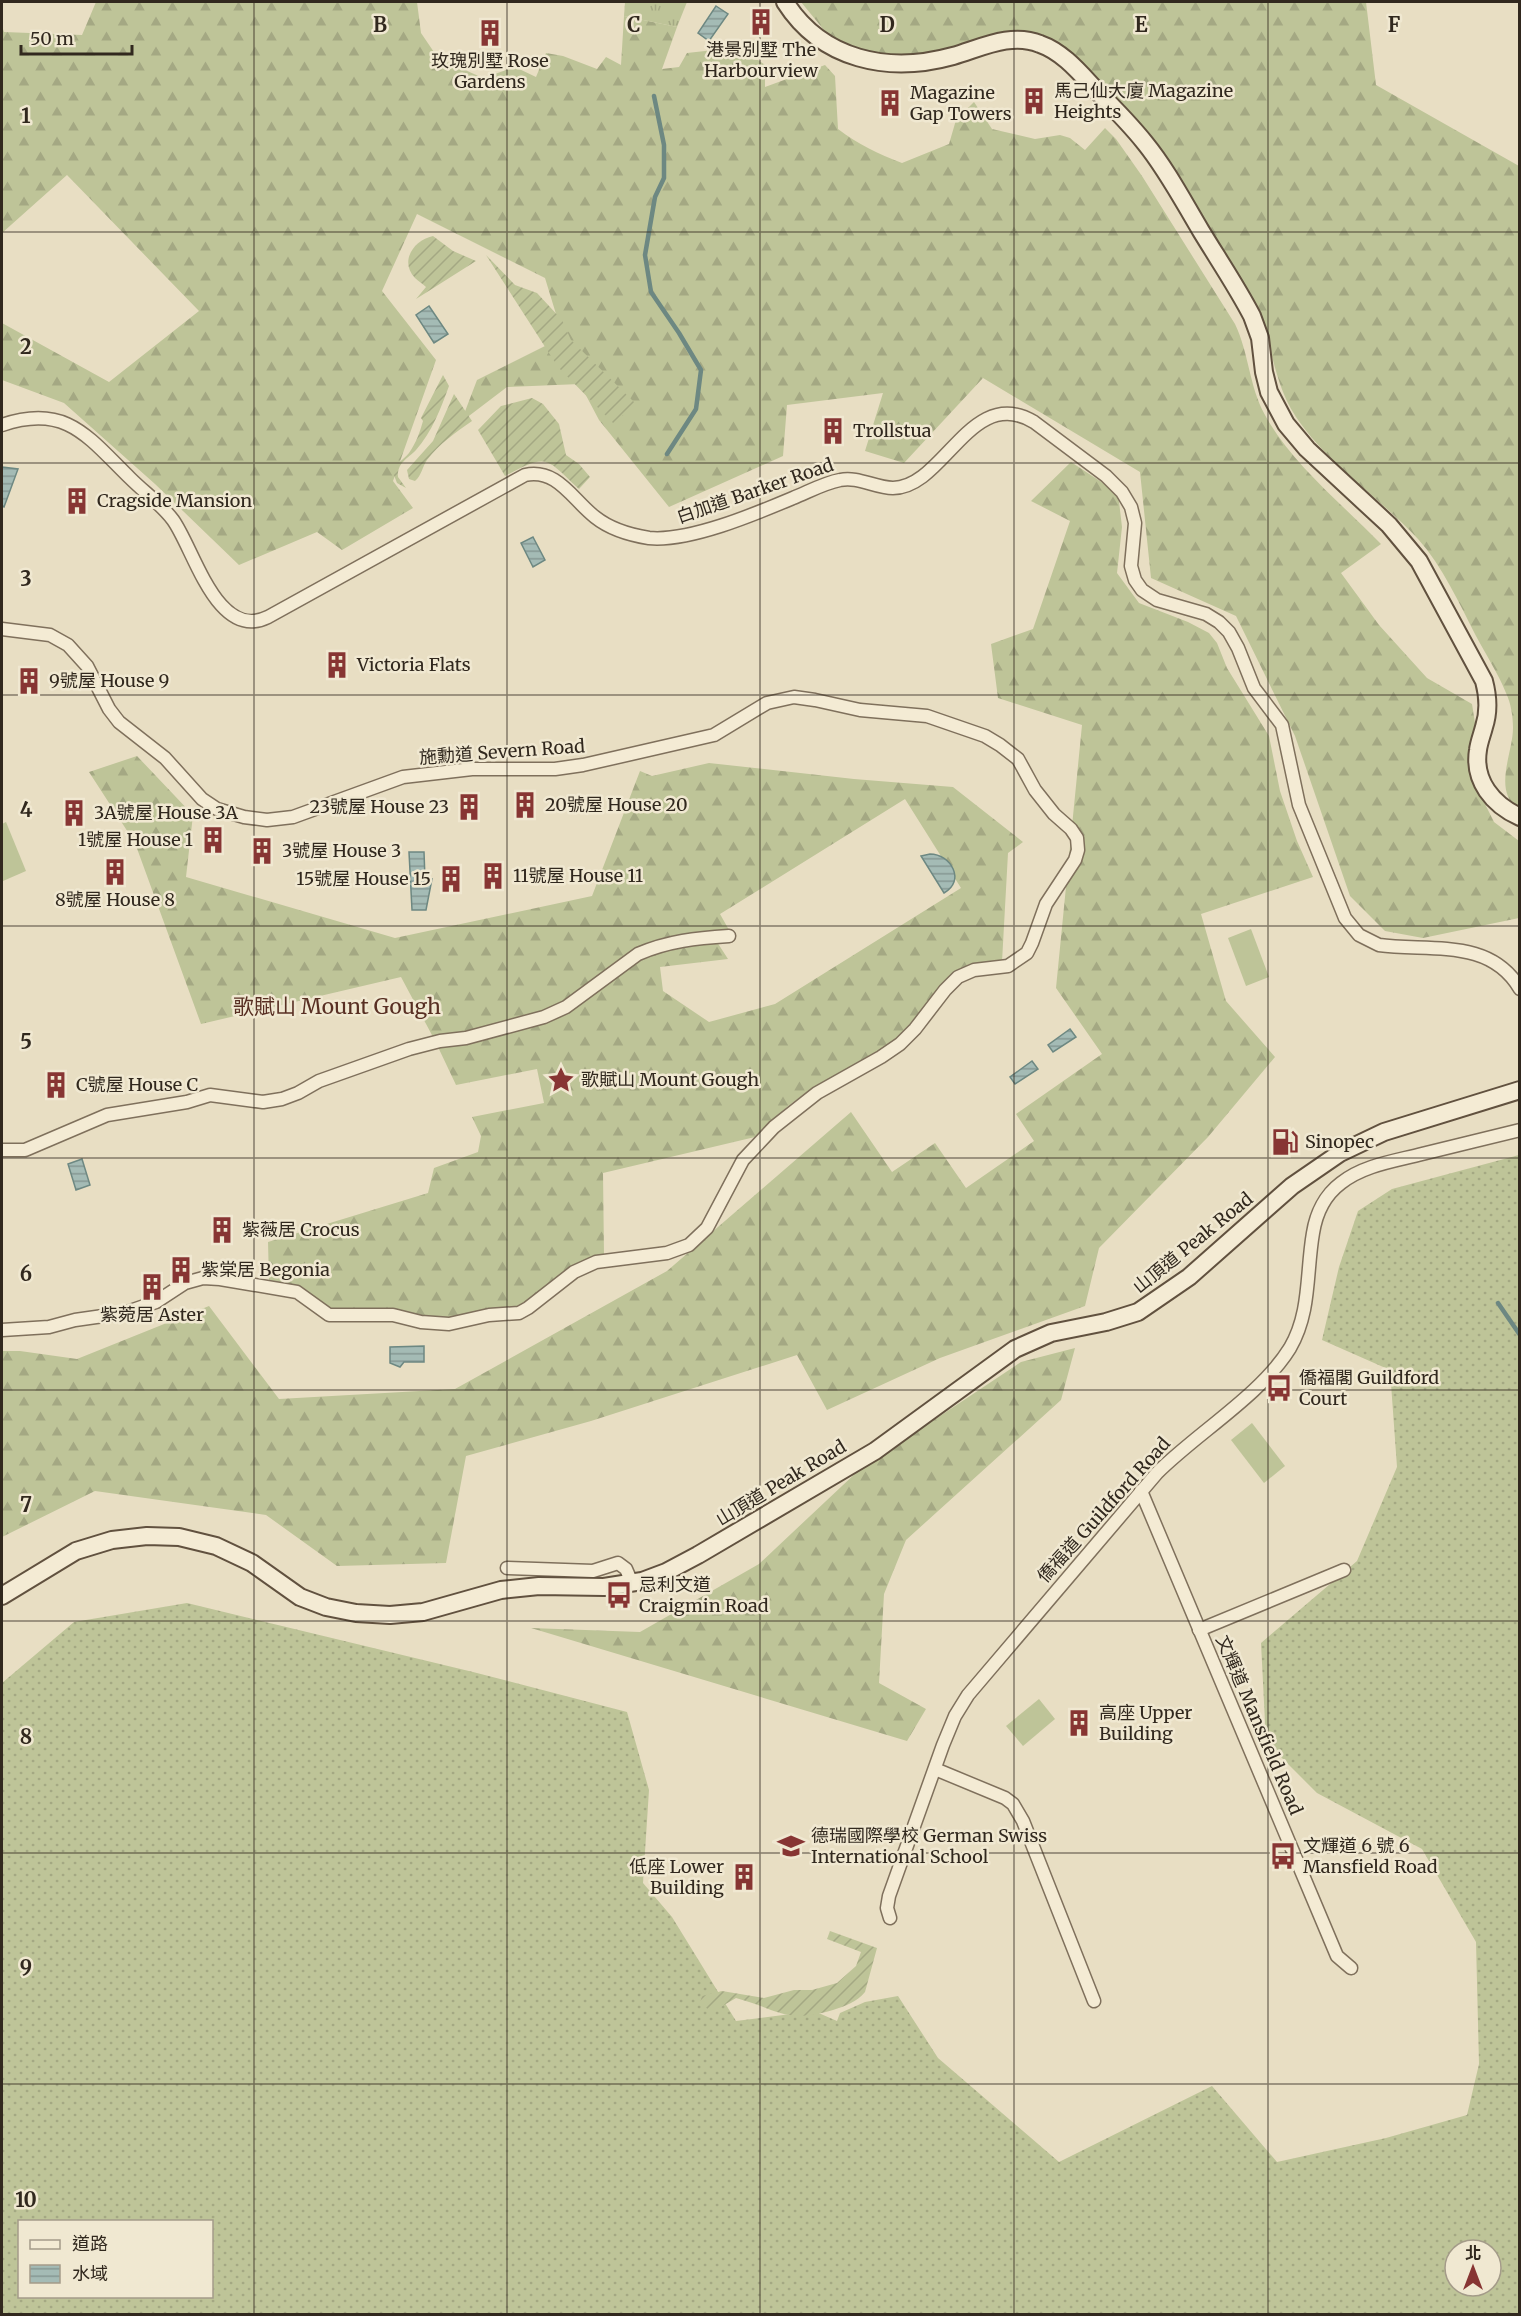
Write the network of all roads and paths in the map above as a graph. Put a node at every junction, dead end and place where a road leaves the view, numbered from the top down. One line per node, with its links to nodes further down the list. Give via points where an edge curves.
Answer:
1 (784, 2): 4 (main road, via 814,37 849,55 871,60 920,62 1008,40 1039,43 1063,57 1132,127 1164,169 1252,316 1260,338 1269,392 1286,424 1394,531 1432,582 1484,681 1487,715 1477,753 1482,784 1501,807)
2 (2, 425): 6 (street, 白加道 Barker Road, via 39,417 60,421 83,433 173,519 218,602 238,619 252,623 525,475 548,475 595,517 617,530 669,538 758,512 836,481 852,479 890,488 904,487 921,477 982,422 1003,414 1022,416 1106,476 1122,492 1134,515 1131,566 1142,590 1157,600 1206,614 1229,632 1254,688 1282,725 1304,819 1341,909 1354,930 1379,945 1483,955 1504,969)
3 (2, 629): 10 (street, 施勳道 Severn Road, via 63,640 87,666 109,709 124,727 165,758 202,799 252,819 293,817 404,777 472,769 567,768 719,733 767,703 795,698 860,710 927,716 978,733 1018,759 1035,790 1071,829 1078,844 1075,860 1046,904 1030,949 1023,957 1008,966 974,970 958,977 900,1044 818,1093 774,1127 743,1160 706,1228 689,1245 667,1253 588,1265 566,1276 528,1308 458,1323 421,1322 393,1315 333,1316 297,1292 203,1278 184,1283 156,1302 124,1313 49,1327)
4 (1520, 817)
5 (729, 936): 9 (street, via 675,941 652,948 566,1007 544,1017 409,1049 319,1081 282,1099 263,1102 210,1095 107,1115 25,1150)
6 (1520, 989)
7 (1520, 1090): 14 (main road, 山頂道 Peak Road, via 1384,1132 1340,1153 1292,1186 1188,1277 1138,1312 1050,1333 1015,1349 874,1450 681,1564)
8 (1520, 1130): 11 (street, 僑福道 Guildford Road, via 1368,1169 1334,1189 1315,1222 1304,1313 1286,1353 1266,1379 1173,1457)
9 (2, 1150)
10 (2, 1330)
11 (1141, 1491): 16 (street, 文輝道 Mansfield Road); 17 (street, 僑福道 Guildford Road, via 975,1685 956,1716)
12 (507, 1568): 14 (street, via 593,1571 618,1563 627,1569)
13 (1344, 1570): 16 (street)
14 (632, 1583): 15 (main road, 山頂道 Peak Road, via 501,1590 423,1612 356,1613 300,1597 244,1558 216,1546 147,1536 112,1540 76,1551)
15 (2, 1596)
16 (1199, 1630): 19 (street, 文輝道 Mansfield Road, via 1337,1956)
17 (935, 1768): 18 (street, 僑福道 Guildford Road, via 889,1896); 20 (street, via 1013,1804)
18 (890, 1918)
19 (1351, 1968)
20 (1094, 2001)

